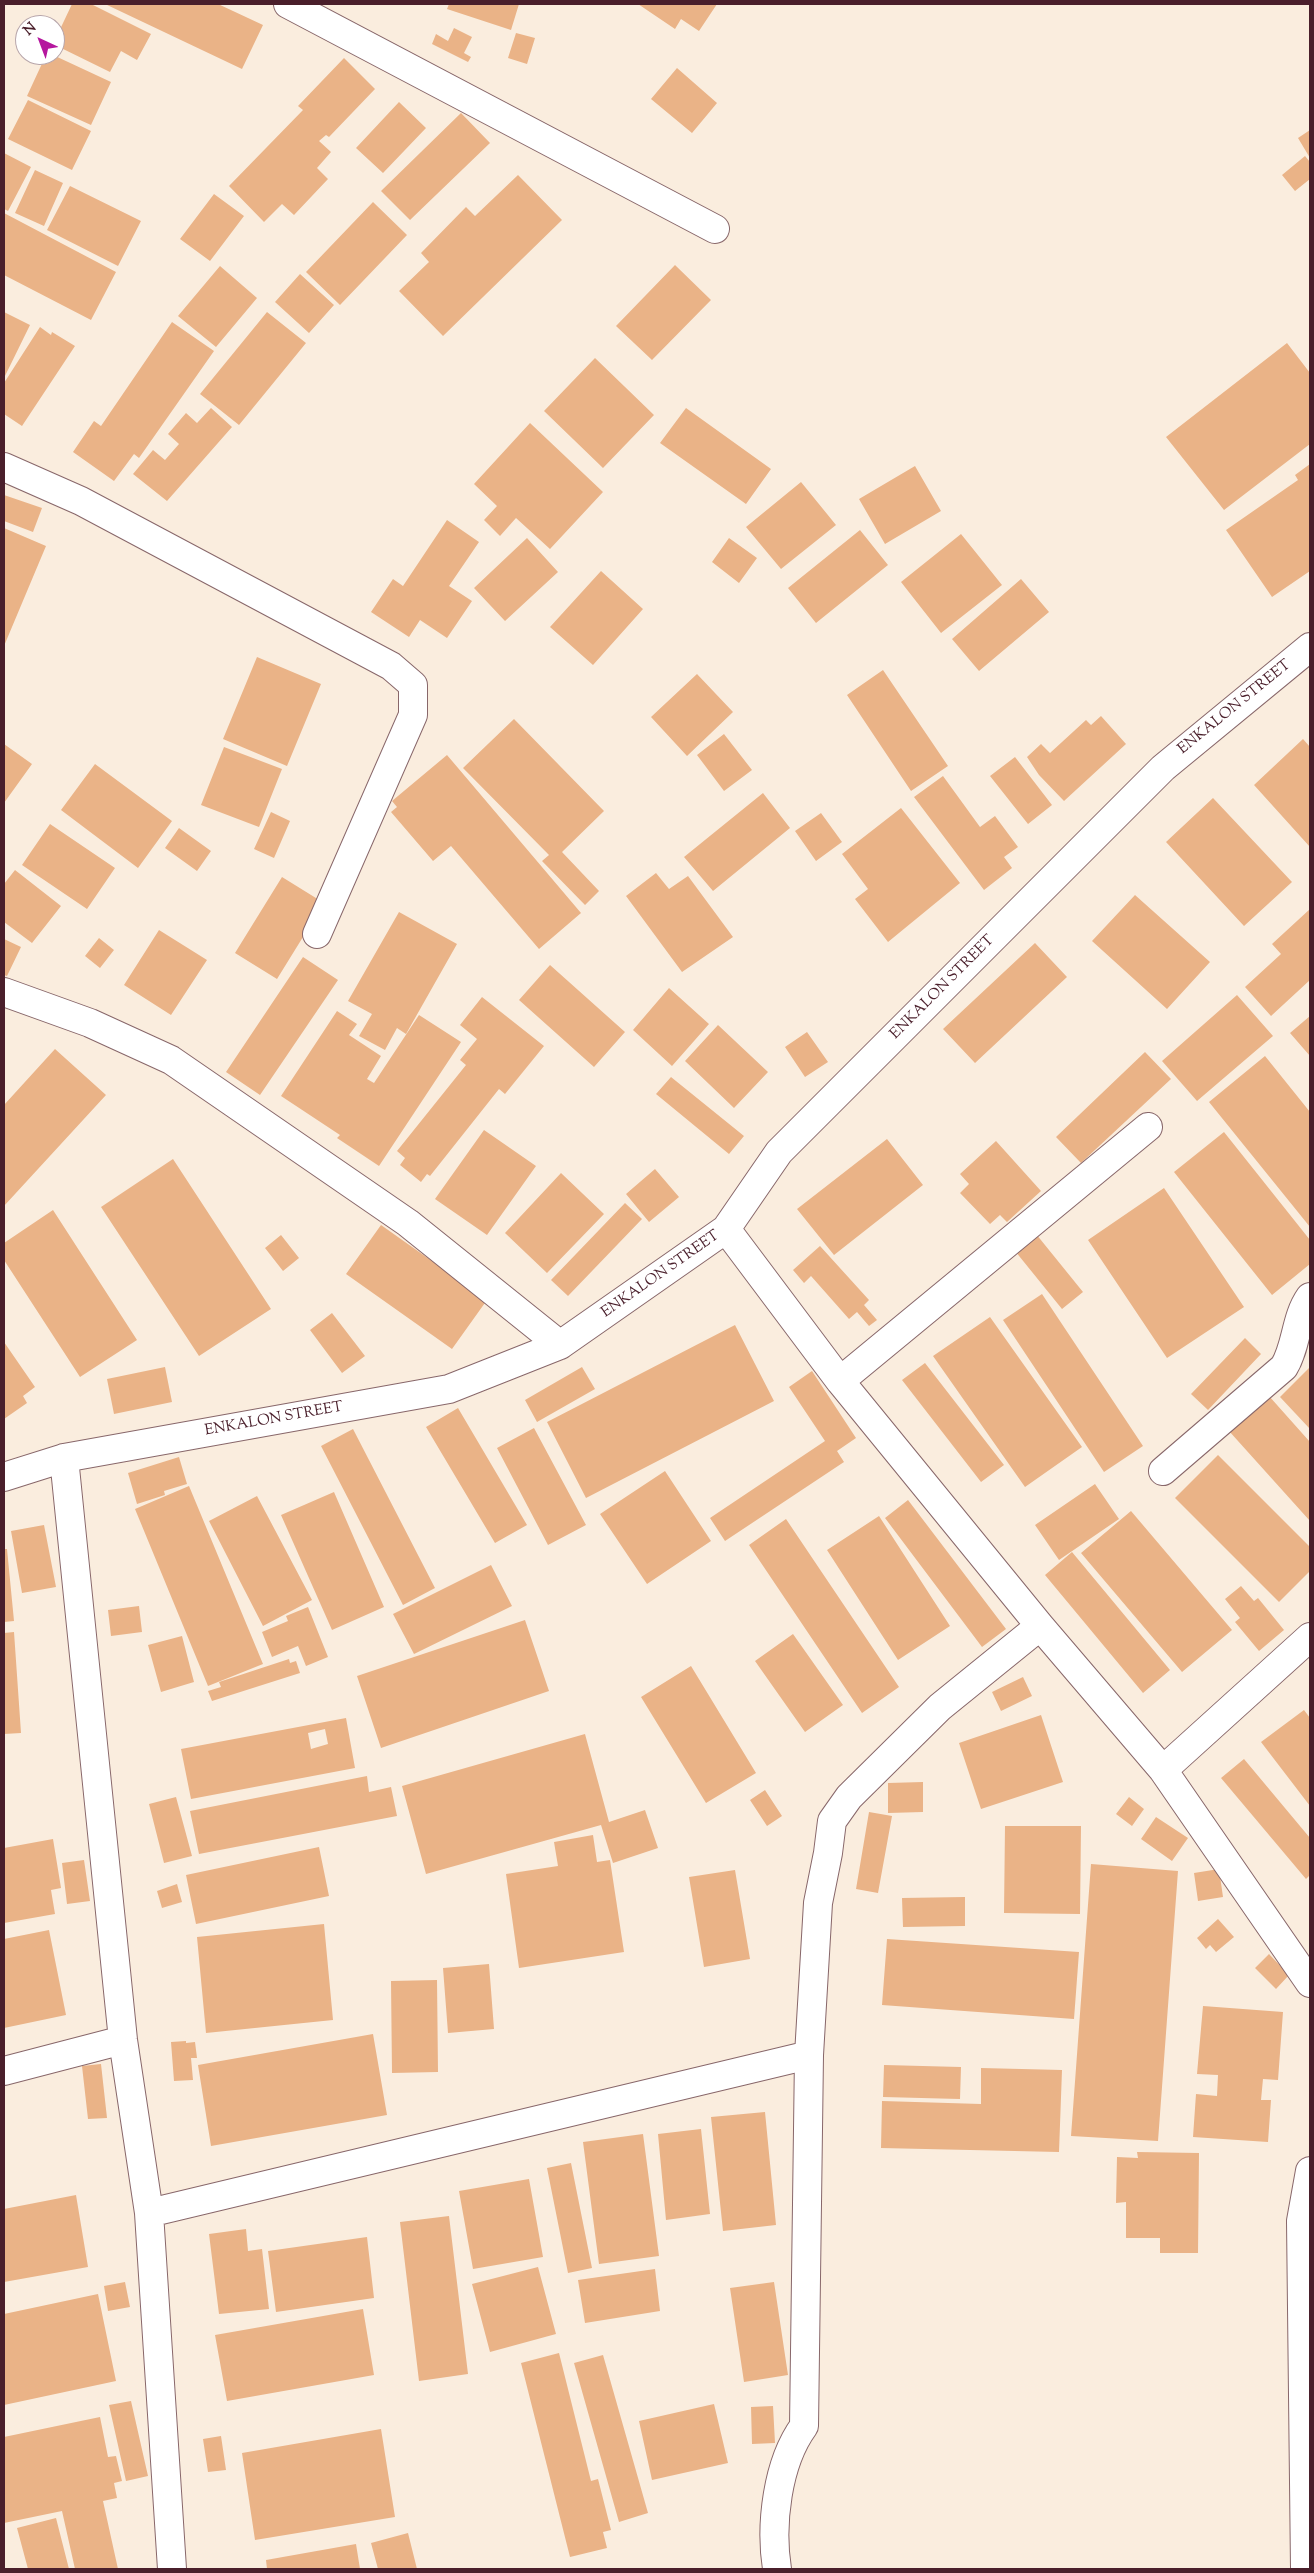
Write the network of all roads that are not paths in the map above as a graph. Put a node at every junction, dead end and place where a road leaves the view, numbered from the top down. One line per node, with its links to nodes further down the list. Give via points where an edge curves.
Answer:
1 (288, 4): 2 (street)
2 (715, 229)
3 (4, 467): 5 (street, via 80,501 391,666 413,686 413,715)
4 (1310, 647): 8 (street, ENKALON STREET, via 1156,774 779,1152)
5 (317, 934)
6 (4, 992): 10 (street, via 90,1024 171,1060 408,1223)
7 (1148, 1127): 11 (street)
8 (726, 1229): 10 (street, ENKALON STREET); 11 (street)
9 (1310, 1297): 13 (street, via 1304,1305 1291,1356 1284,1367)
10 (560, 1345): 12 (street, ENKALON STREET, via 449,1389)
11 (840, 1381): 15 (street)
12 (64, 1458): 14 (street, ENKALON STREET); 19 (street)
13 (1164, 1470)
14 (4, 1477)
15 (1040, 1626): 17 (street); 20 (street, via 940,1707 848,1797 832,1821 818,1904)
16 (1310, 1637): 17 (street)
17 (1163, 1770): 18 (street)
18 (1310, 1983)
19 (123, 2040): 21 (street); 23 (street)
20 (809, 2055): 23 (street); 25 (street, via 804,2426 792,2441 784,2464 776,2516 774,2553)
21 (4, 2071)
22 (1310, 2170): 26 (street, via 1301,2221)
23 (149, 2213): 24 (street)
24 (172, 2569)
25 (777, 2569)
26 (1305, 2569)

